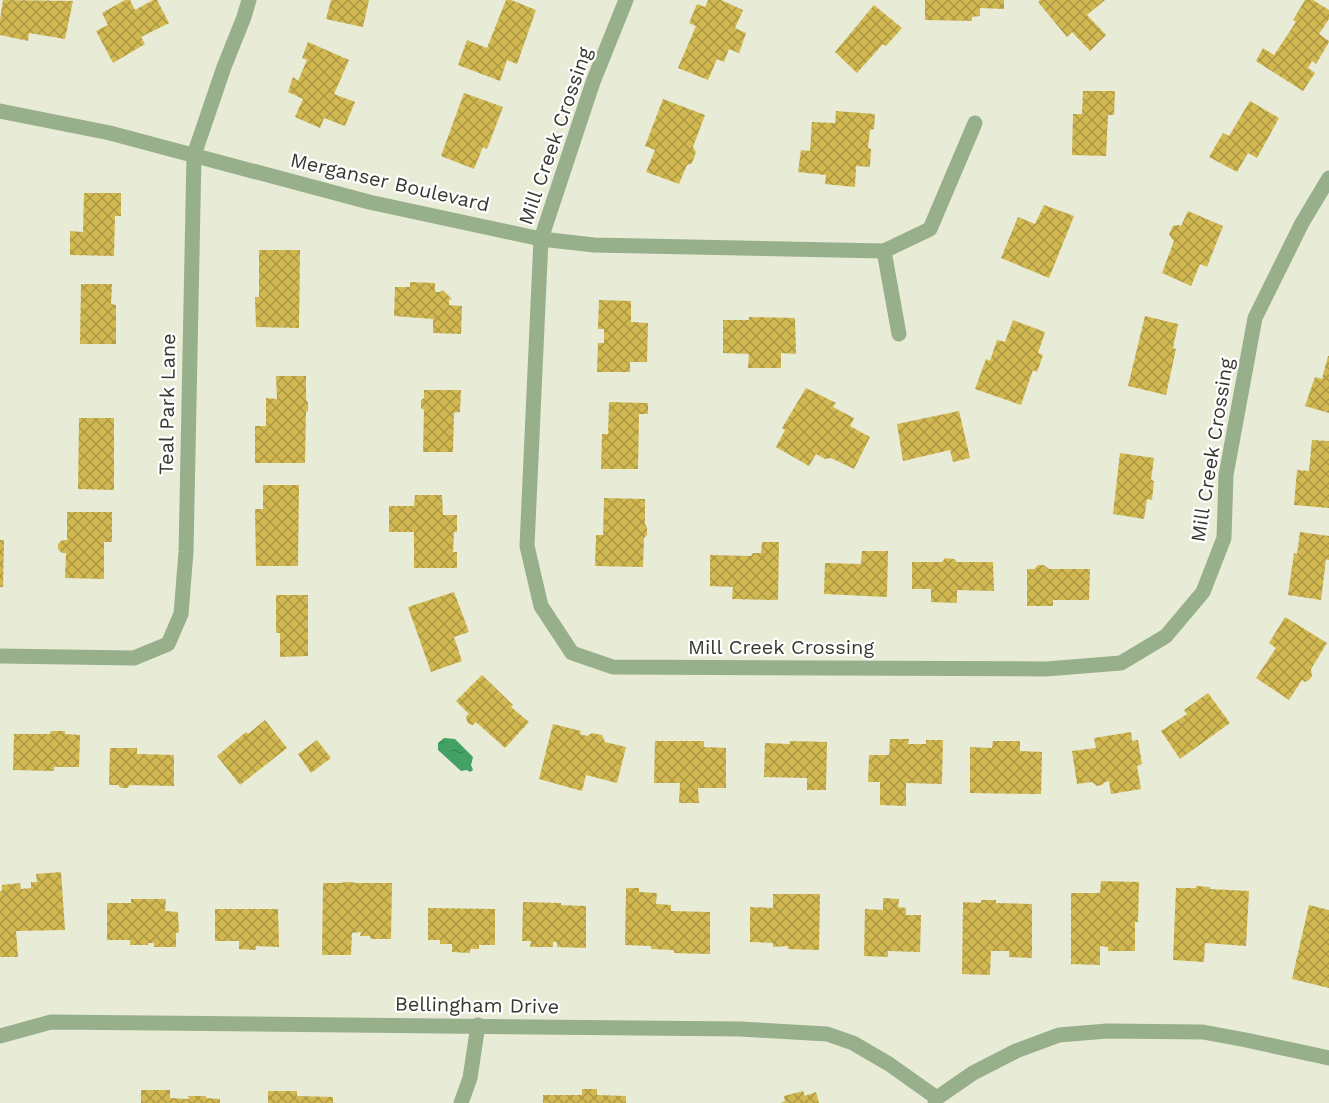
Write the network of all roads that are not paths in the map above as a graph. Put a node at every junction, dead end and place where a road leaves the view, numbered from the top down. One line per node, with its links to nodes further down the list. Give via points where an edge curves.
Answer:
1 (249, 0): 5 (street, Teal Park Lane)
2 (626, 0): 7 (street, Mill Creek Crossing, via 593,82)
3 (0, 111): 5 (street, Merganser Boulevard)
4 (975, 123): 8 (street, Merganser Boulevard, via 930,229)
5 (194, 155): 7 (street, Merganser Boulevard, via 369,202); 10 (street, Teal Park Lane, via 186,552 181,614 168,644 134,658)
6 (1329, 178): 7 (street, Mill Creek Crossing, via 1255,318 1226,475 1224,538 1203,592 1166,636 1120,663 1046,669 613,666 573,653 541,606 527,546)
7 (541, 239): 8 (street, Merganser Boulevard, via 594,245)
8 (884, 251): 9 (street)
9 (899, 334)
10 (0, 656)
11 (478, 1025): 12 (street, Bellingham Drive, via 51,1022); 14 (street, Bellingham Drive, via 827,1034 853,1043 889,1064); 15 (street, via 470,1078)
12 (0, 1036)
13 (1329, 1058): 14 (street, via 1203,1032 1107,1030 1059,1035 1007,1055)
14 (936, 1100)
15 (461, 1103)

